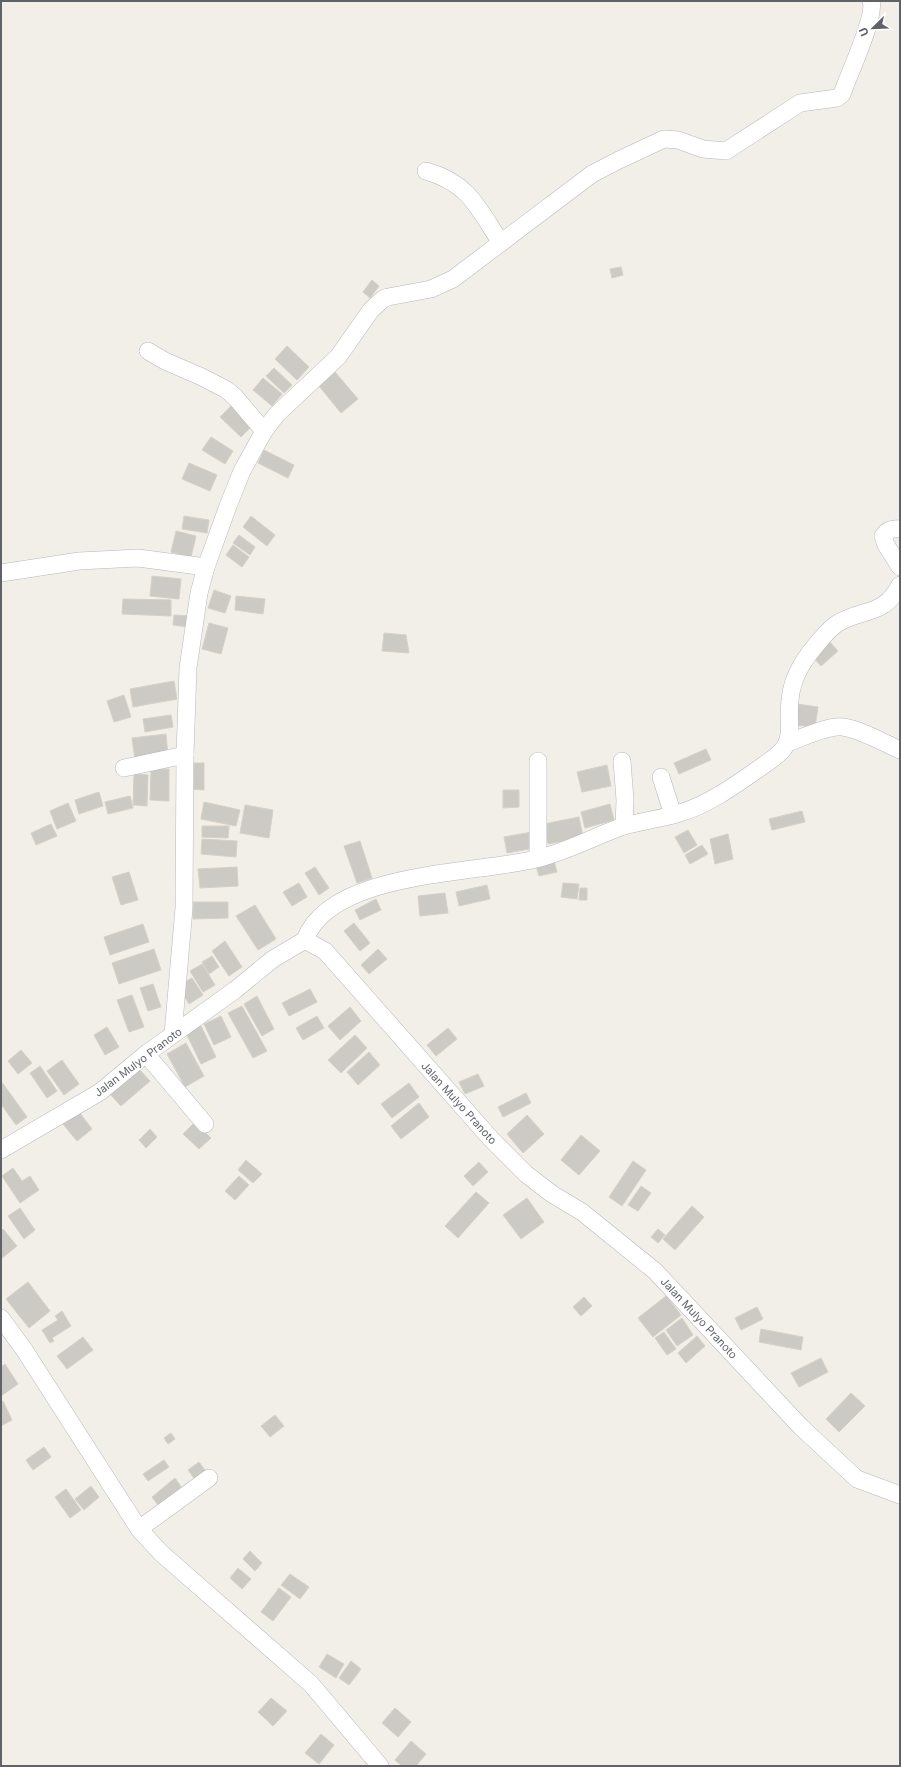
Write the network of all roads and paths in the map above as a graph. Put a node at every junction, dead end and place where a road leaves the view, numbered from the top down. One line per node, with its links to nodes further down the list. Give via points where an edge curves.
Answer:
1 (871, 1): 3 (street, via 871,14 842,94 837,98 800,103 726,151 703,150 678,140 664,139 592,174)
2 (426, 171): 3 (street, via 455,183 469,194)
3 (501, 243): 5 (street, via 442,286 382,299 371,310 338,357 282,410)
4 (148, 351): 5 (street, via 227,390)
5 (264, 431): 7 (street, via 242,471)
6 (900, 529): 8 (street, via 891,529 883,536)
7 (206, 567): 9 (street, via 138,558 79,561); 13 (street, via 199,593 188,668)
8 (900, 567)
9 (1, 573)
10 (900, 585): 11 (street, via 890,600 880,608 840,622 831,628 804,660 795,679 790,699)
11 (787, 743): 12 (street, via 832,728 843,727); 18 (street, via 777,755 741,781 692,809)
12 (900, 750)
13 (185, 755): 16 (street); 22 (street, via 184,908)
14 (538, 761): 20 (street)
15 (622, 761): 19 (street)
16 (124, 768)
17 (661, 776): 18 (street)
18 (673, 815): 19 (street)
19 (624, 826): 20 (street)
20 (538, 858): 21 (street, via 371,888 345,899 318,919 309,929)
21 (305, 940): 22 (street, Jalan Mulyo Pranoto, via 273,959 236,990); 28 (street, Jalan Mulyo Pranoto, via 325,952 491,1139 526,1174 582,1212 655,1271 801,1427 857,1479)
22 (173, 1034): 23 (street, Jalan Mulyo Pranoto)
23 (146, 1054): 24 (street); 25 (street, Jalan Mulyo Pranoto, via 100,1092)
24 (205, 1124)
25 (1, 1150)
26 (1, 1318): 29 (street, via 25,1351)
27 (209, 1478): 29 (street)
28 (900, 1495)
29 (139, 1529): 30 (street, via 161,1553 310,1684)
30 (380, 1766)

